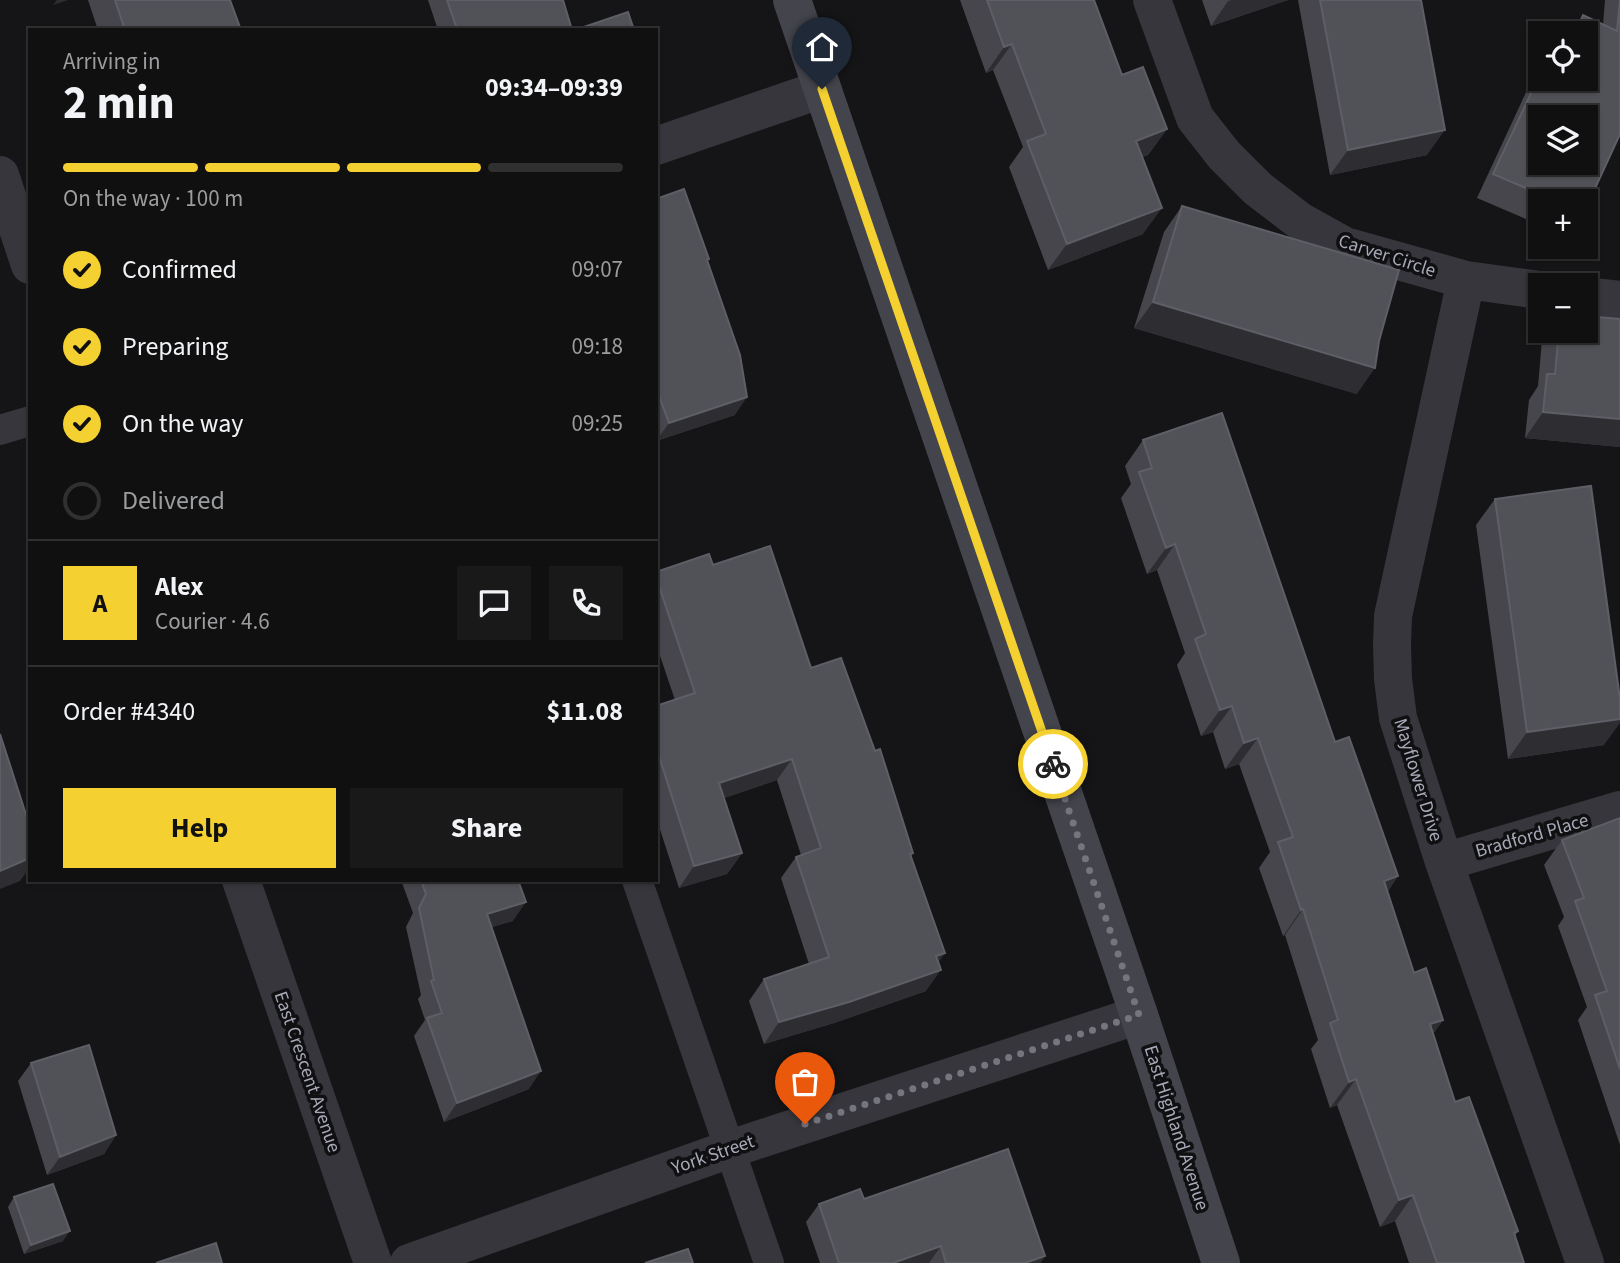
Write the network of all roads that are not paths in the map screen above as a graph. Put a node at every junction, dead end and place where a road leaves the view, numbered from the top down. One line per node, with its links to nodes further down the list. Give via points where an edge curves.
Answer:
1 (792, 0): 3 (street, East Highland Avenue)
2 (1153, 0): 7 (street, Carver Circle, via 1195,118 1258,189 1300,221 1345,246)
3 (822, 89): 4 (street); 17 (street, East Highland Avenue)
4 (658, 145)
5 (0, 175): 6 (street)
6 (28, 259)
7 (1466, 280): 8 (street, Carver Circle); 14 (street, Mayflower Drive, via 1393,616 1398,718)
8 (1528, 288)
9 (1598, 297): 10 (street)
10 (1620, 300)
11 (28, 422): 12 (lane)
12 (0, 430)
13 (1620, 810): 14 (street, Bradford Place)
14 (1444, 862): 23 (street, Mayflower Drive)
15 (241, 882): 19 (street, East Crescent Avenue)
16 (638, 882): 18 (lane)
17 (1139, 1015): 18 (street, York Street); 22 (street, East Highland Avenue)
18 (730, 1149): 20 (street, York Street); 21 (lane)
19 (373, 1263)
20 (409, 1263)
21 (769, 1263)
22 (1221, 1263)
23 (1585, 1263)

